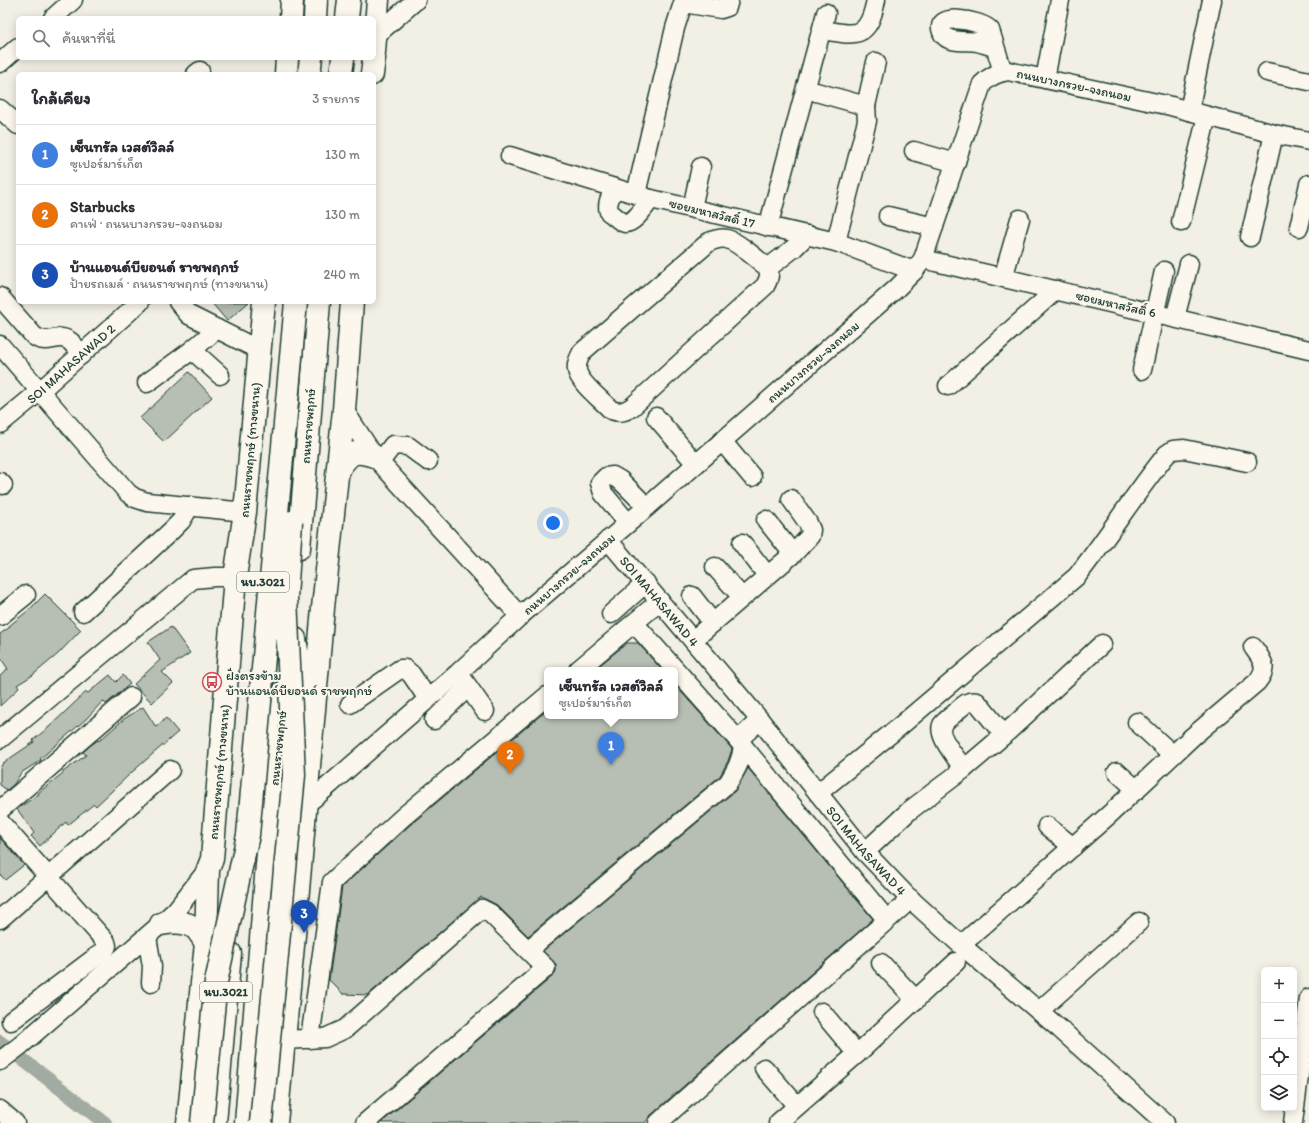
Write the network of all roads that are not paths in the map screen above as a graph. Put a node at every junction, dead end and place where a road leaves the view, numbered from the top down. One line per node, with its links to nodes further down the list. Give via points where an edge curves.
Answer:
1 (73, 0): 14 (street)
2 (292, 0): 15 (main road)
3 (316, 0): 16 (main road)
4 (324, 0): 17 (main road)
5 (341, 0): 18 (main road)
6 (349, 0): 19 (main road)
7 (378, 0): 20 (main road)
8 (416, 0): 21 (street)
9 (730, 0): 13 (street, via 727,7 721,9)
10 (876, 0): 61 (street, via 870,23 864,31 856,34 841,33 824,21)
11 (1060, 0): 40 (street)
12 (1212, 0): 45 (street)
13 (683, 1): 56 (street, via 675,28)
14 (55, 16)
15 (291, 16)
16 (315, 16)
17 (322, 16)
18 (339, 16)
19 (347, 16)
20 (376, 29)
21 (376, 43)
22 (995, 47): 38 (street)
23 (16, 49): 31 (street)
24 (287, 60): 32 (main road)
25 (311, 60): 33 (main road)
26 (318, 60): 34 (main road)
27 (336, 60): 35 (main road)
28 (343, 60): 36 (main road)
29 (374, 60): 37 (main road)
30 (876, 62): 43 (street)
31 (0, 63)
32 (286, 72)
33 (309, 72)
34 (317, 72)
35 (334, 72)
36 (342, 72)
37 (372, 72)
38 (1003, 72): 40 (street, ถนนบางกรวย-จงถนอม); 52 (street, ถนนบางกรวย-จงถนอม, via 982,84)
39 (1267, 72): 41 (street)
40 (1045, 79): 45 (street, ถนนบางกรวย-จงถนอม)
41 (1309, 81)
42 (816, 92): 43 (street)
43 (866, 106): 66 (street, via 867,121)
44 (0, 109): 47 (street)
45 (1189, 111): 46 (street, ถนนบางกรวย-จงถนอม)
46 (1207, 116): 48 (street, ถนนบางกรวย-จงถนอม); 60 (street)
47 (16, 123)
48 (1274, 134): 49 (street, ถนนบางกรวย-จงถนอม); 65 (street)
49 (1309, 141)
50 (914, 151): 52 (street)
51 (510, 156): 55 (street, ซอยมหาสวัสดิ์ 17)
52 (956, 163): 62 (street, ถนนบางกรวย-จงถนอม)
53 (701, 167): 57 (street)
54 (1309, 184): 63 (street)
55 (615, 188): 56 (street, ซอยมหาสวัสดิ์ 17); 56 (street, via 607,207 609,212 624,222 634,220)
56 (643, 196): 57 (street, ซอยมหาสวัสดิ์ 17)
57 (692, 208): 61 (street, ซอยมหาสวัสดิ์ 17)
58 (888, 216): 62 (street)
59 (1020, 219): 71 (street)
60 (1181, 222)
61 (768, 227): 64 (street, ซอยมหาสวัสดิ์ 17)
62 (934, 227): 68 (street, ถนนบางกรวย-จงถนอม)
63 (1299, 227)
64 (807, 236): 66 (street, ซอยมหาสวัสดิ์ 17); 69 (street)
65 (1250, 237)
66 (836, 242): 68 (street, ซอยมหาสวัสดิ์ 17)
67 (1189, 264): 83 (street)
68 (918, 265): 71 (street, ซอยมหาสวัสดิ์ 6); 98 (street, ถนนบางกรวย-จงถนอม, via 896,289)
69 (768, 268): 69 (street, via 770,273 765,286 625,412 611,410 580,378 577,362 582,352 709,242 718,238 727,239)
70 (1164, 271): 82 (street)
71 (1003, 278): 72 (street, ซอยมหาสวัสดิ์ 6)
72 (1056, 290): 82 (street, ซอยมหาสวัสดิ์ 6); 93 (street)
73 (0, 297): 89 (street, via 34,336 45,341 65,339 72,343)
74 (138, 304): 89 (street, SOI MAHASAWAD 2)
75 (180, 304): 84 (street, via 189,315)
76 (264, 304): 87 (main road, ถนนราชพฤกษ์ (ทางขนาน))
77 (288, 304): 160 (main road, นบ.3021)
78 (296, 304): 189 (main road, bridge, via 248,835 216,982)
79 (311, 304): 192 (main road, bridge, via 286,597 294,776)
80 (319, 304): 128 (main road, ถนนราชพฤกษ์ / นบ.3021)
81 (352, 304): 95 (main road)
82 (1155, 313): 83 (street, ซอยมหาสวัสดิ์ 6); 90 (street)
83 (1175, 318): 88 (street, ซอยมหาสวัสดิ์ 6)
84 (217, 329): 86 (street); 87 (street)
85 (0, 345): 94 (street)
86 (192, 350): 91 (street); 92 (street)
87 (259, 350): 108 (main road, ถนนราชพฤกษ์ (ทางขนาน))
88 (1308, 350)
89 (81, 355): 94 (street, SOI MAHASAWAD 2)
90 (1142, 370)
91 (220, 375)
92 (146, 383)
93 (948, 386)
94 (40, 391): 97 (street, SOI MAHASAWAD 2); 106 (street, via 128,493 147,502)
95 (344, 410): 99 (street); 103 (main road)
96 (656, 417): 102 (street)
97 (0, 424)
98 (722, 441): 102 (street, ถนนบางกรวย-จงถนอม); 104 (street)
99 (377, 459): 100 (street, via 393,445 408,446); 103 (main road, via 361,452 348,455); 125 (street)
100 (428, 461)
101 (1247, 462): 153 (street, via 1184,449 1173,450 1167,454 1077,576)
102 (696, 464): 107 (street, ถนนบางกรวย-จงถนอม)
103 (338, 470): 145 (main road)
104 (752, 477)
105 (791, 499): 113 (street, via 811,530 810,536)
106 (190, 506): 108 (street); 122 (street, via 171,531)
107 (647, 507): 110 (street, ถนนบางกรวย-จงถนอม); 110 (street, via 613,476 600,483 603,493)
108 (244, 512): 116 (main road, ถนนราชพฤกษ์ (ทางขนาน))
109 (766, 520): 113 (street)
110 (628, 523): 111 (street, ถนนบางกรวย-จงถนอม)
111 (608, 540): 117 (street, SOI MAHASAWAD 4); 125 (street, ถนนบางกรวย-จงถนอม)
112 (742, 543): 115 (street)
113 (793, 554): 115 (street)
114 (715, 567): 120 (street)
115 (767, 575): 120 (street)
116 (235, 577): 146 (street, via 193,579); 161 (main road, ถนนราชพฤกษ์ (ทางขนาน), via 212,859)
117 (646, 583): 121 (street, SOI MAHASAWAD 4); 123 (street)
118 (26, 595): 124 (street)
119 (692, 596): 127 (street)
120 (742, 598): 127 (street)
121 (660, 601): 126 (street); 129 (street, SOI MAHASAWAD 4)
122 (83, 612)
123 (611, 614)
124 (0, 616)
125 (520, 616): 135 (street, ถนนบางกรวย-จงถนอม)
126 (634, 622): 132 (street); 133 (street)
127 (713, 623): 129 (street)
128 (293, 626): 145 (main road); 191 (main road, ถนนราชพฤกษ์ / นบ.3021, via 278,740)
129 (693, 640): 142 (street, SOI MAHASAWAD 4)
130 (1102, 644): 144 (street)
131 (1253, 647): 148 (street, via 1263,661 1263,675)
132 (582, 667)
133 (673, 667)
134 (678, 672): 147 (street)
135 (463, 680): 137 (street, ถนนบางกรวย-จงถนอม); 140 (street); 141 (street)
136 (131, 698): 155 (street)
137 (428, 699): 139 (street, via 411,674 405,669 400,669); 154 (street, ถนนบางกรวย-จงถนอม)
138 (544, 699): 179 (street, via 403,817 332,882)
139 (350, 704)
140 (485, 711)
141 (434, 720)
142 (760, 720): 147 (street); 153 (street, SOI MAHASAWAD 4)
143 (1137, 722): 148 (street)
144 (1004, 735): 149 (street); 149 (street, via 977,702 965,703 942,725 944,739)
145 (311, 736): 154 (main road)
146 (0, 739)
147 (740, 743): 165 (street); 169 (street, via 738,767 728,783)
148 (1173, 755): 152 (street)
149 (964, 769): 159 (street, via 909,811)
150 (170, 770): 162 (street)
151 (1117, 772): 152 (street)
152 (1137, 790): 158 (street)
153 (818, 792): 159 (street, SOI MAHASAWAD 4)
154 (305, 805): 180 (main road)
155 (0, 810)
156 (0, 822): 162 (street)
157 (1047, 826): 158 (street)
158 (1073, 847): 170 (street)
159 (866, 852): 163 (street, SOI MAHASAWAD 4)
160 (238, 861): 173 (main road); 190 (main road, นบ.3021)
161 (208, 869): 167 (street, via 176,910); 168 (main road, ถนนราชพฤกษ์ (ทางขนาน) / นบ.3021)
162 (49, 876): 164 (street); 178 (street, via 107,946 104,951)
163 (911, 899): 165 (street); 170 (street, SOI MAHASAWAD 4)
164 (0, 920)
165 (887, 920): 195 (street)
166 (1139, 922): 176 (street)
167 (154, 931): 168 (main road, via 172,922 189,925 196,929); 172 (street); 182 (street)
168 (206, 943): 173 (main road, ถนนราชพฤกษ์ (ทางขนาน) / นบ.3021)
169 (528, 950): 179 (street, via 490,913 482,909 345,1029 325,1038); 194 (street, via 546,968)
170 (958, 953): 175 (street); 176 (street, SOI MAHASAWAD 4)
171 (881, 963): 175 (street)
172 (151, 983)
173 (201, 991): 188 (main road, ถนนราชพฤกษ์ (ทางขนาน) / นบ.3021)
174 (1309, 998): 197 (street)
175 (916, 1000): 181 (street)
176 (1038, 1011): 186 (street, SOI MAHASAWAD 4)
177 (822, 1012): 181 (street)
178 (11, 1021)
179 (310, 1039): 180 (street)
180 (283, 1040): 193 (main road)
181 (857, 1054): 184 (street)
182 (1, 1060)
183 (764, 1068): 184 (street)
184 (797, 1106): 196 (street)
185 (0, 1110): 187 (street)
186 (1158, 1121)
187 (15, 1123)
188 (188, 1123)
189 (202, 1123)
190 (215, 1123)
191 (246, 1123)
192 (261, 1123)
193 (276, 1123)
194 (365, 1123)
195 (658, 1123)
196 (778, 1123)
197 (1293, 1123)

